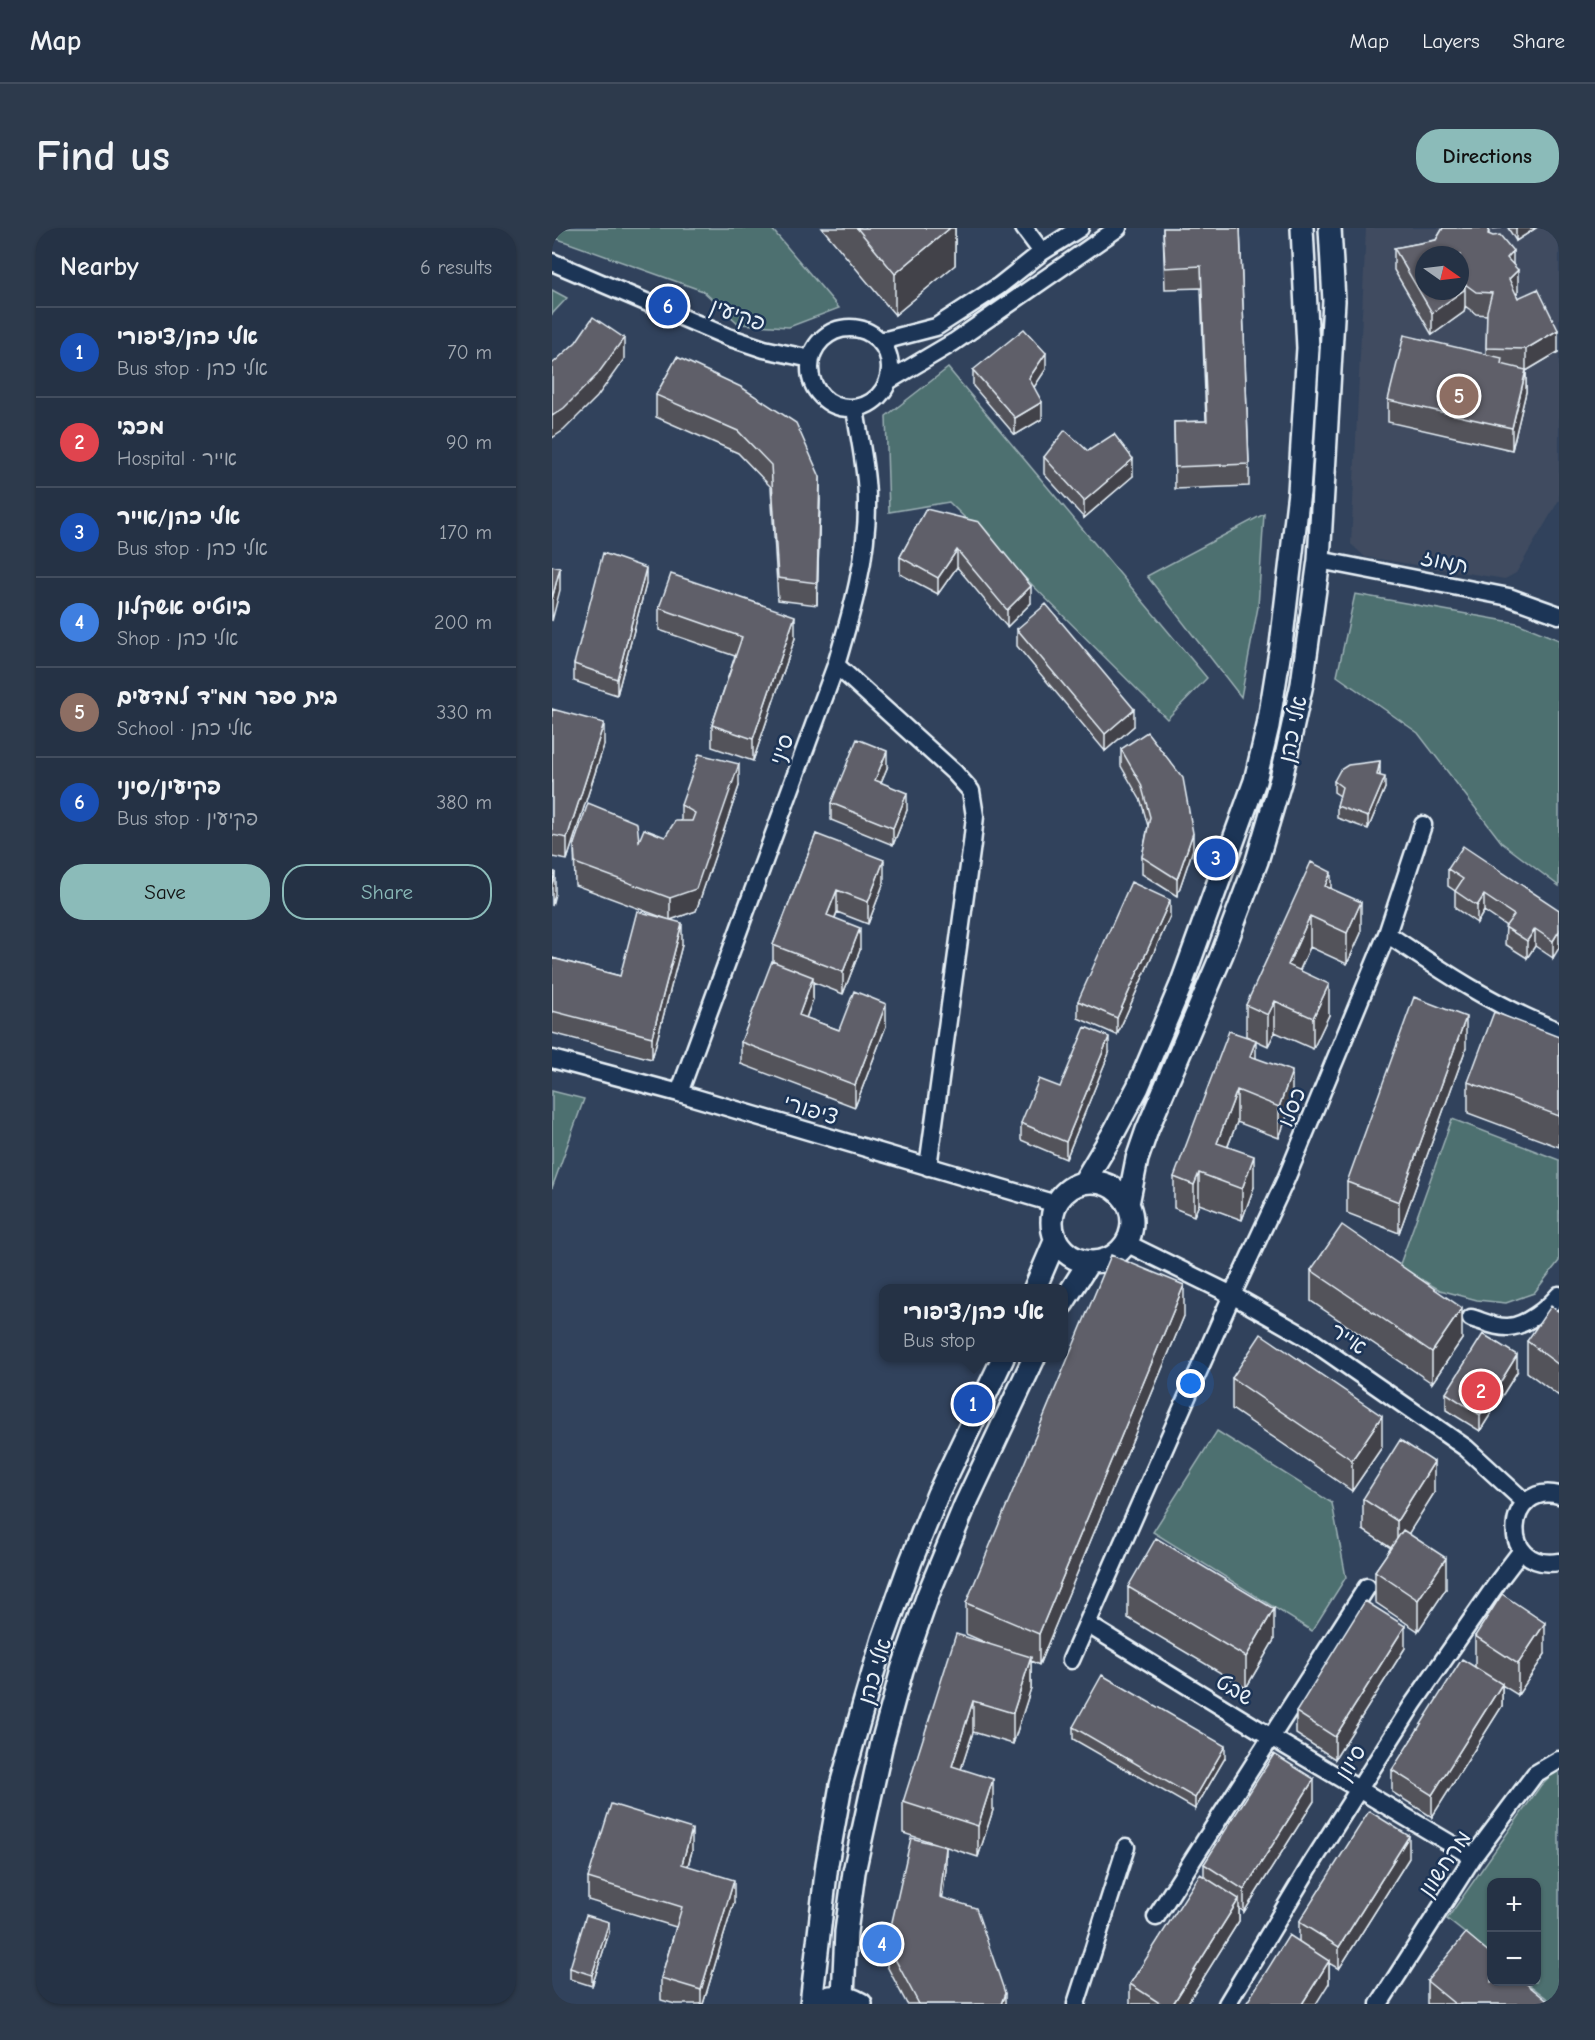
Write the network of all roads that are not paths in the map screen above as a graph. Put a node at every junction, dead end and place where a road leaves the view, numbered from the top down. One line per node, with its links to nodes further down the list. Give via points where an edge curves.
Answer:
1 (1024, 228): 6 (street)
2 (1080, 228): 6 (street)
3 (1118, 228): 10 (street, via 954,342)
4 (1302, 228): 21 (street, אלי כהן, via 1308,348 1301,459 1291,569 1268,726 1255,781 1181,985 1138,1087)
5 (1330, 228): 12 (street, אלי כהן, via 1334,301)
6 (1042, 252): 8 (street, via 936,327)
7 (552, 262): 9 (street, פקיעין, via 728,337)
8 (880, 340): 9 (street, via 858,328 834,331 816,347); 10 (street, via 890,359)
9 (811, 359): 11 (street, via 812,378 820,395 830,404)
10 (888, 381): 11 (street, via 876,399)
11 (855, 408): 14 (street, סיני, via 867,498 865,548)
12 (1319, 560): 13 (street, תמוז, via 1509,597); 23 (street, אלי כהן, via 1302,684 1281,779 1257,861 1147,1130)
13 (1559, 615)
14 (836, 665): 19 (street, סיני); 20 (street, via 956,772 970,791 975,816)
15 (1423, 825): 16 (street, כסלו)
16 (1387, 934): 17 (street, via 1467,987 1524,1018); 29 (street, כסלו, via 1286,1179)
17 (1559, 1031)
18 (552, 1059): 19 (street, ציפורי)
19 (679, 1093): 20 (street, ציפורי)
20 (927, 1167): 22 (street, ציפורי)
21 (1084, 1182): 22 (street, via 1072,1186); 23 (street, via 1110,1185)
22 (1056, 1204): 24 (street, via 1052,1215)
23 (1128, 1204): 25 (street, via 1132,1217)
24 (1056, 1239): 26 (street, via 1064,1251); 27 (street)
25 (1126, 1243): 26 (street, via 1110,1257); 29 (street, אייר)
26 (1089, 1262): 28 (street)
27 (1037, 1284)
28 (1068, 1295)
29 (1232, 1295): 35 (street, אייר, via 1306,1337 1399,1400 1466,1448); 39 (street, כסלו)
30 (1559, 1295): 31 (street, via 1532,1318 1508,1327)
31 (1471, 1318)
32 (1001, 1362): 49 (street, אלי כהן, via 910,1561 865,1700 841,1785 831,1841)
33 (1032, 1362): 47 (street, אלי כהן, via 961,1515 902,1670 854,1872 846,1932)
34 (1559, 1495): 35 (street, via 1547,1493)
35 (1526, 1503): 36 (street, via 1515,1521)
36 (1522, 1550): 37 (street, via 1539,1562); 43 (street, סיוון)
37 (1559, 1562)
38 (1367, 1587): 41 (street)
39 (1087, 1624): 40 (street, כסלו); 41 (street, שבט)
40 (1071, 1660)
41 (1271, 1737): 43 (street, שבט); 46 (street)
42 (1559, 1760): 45 (street, מרחשוון, via 1535,1774)
43 (1359, 1790): 45 (street, שבט); 51 (street, סיוון)
44 (1126, 1847): 50 (street)
45 (1473, 1857): 48 (street, מרחשוון)
46 (1156, 1917)
47 (852, 2000): 49 (street, via 832,1996)
48 (1385, 2001)
49 (812, 2004)
50 (1076, 2004)
51 (1227, 2004)

